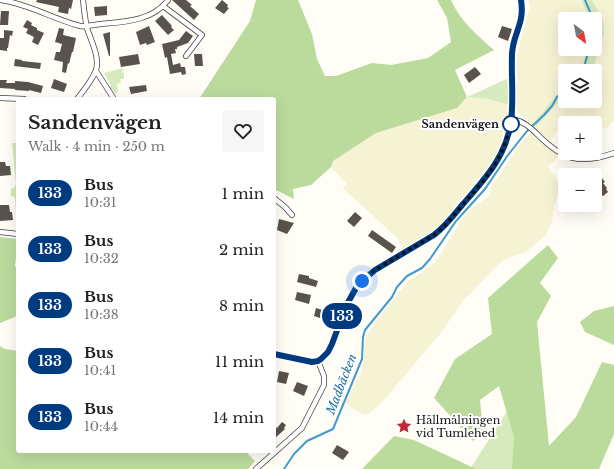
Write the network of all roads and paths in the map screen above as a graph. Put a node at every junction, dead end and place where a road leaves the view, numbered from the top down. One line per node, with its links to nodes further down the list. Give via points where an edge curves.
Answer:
1 (1, 0): 7 (street)
2 (83, 0): 7 (street)
3 (161, 0): 6 (street)
4 (168, 0): 6 (street)
5 (521, 0): 14 (street, via 522,19 512,52)
6 (164, 6): 7 (street, via 150,15 134,20); 8 (street, via 202,35)
7 (86, 26): 9 (street, via 97,57)
8 (186, 56)
9 (96, 71): 10 (street); 11 (street)
10 (78, 97)
11 (113, 97)
12 (0, 98): 13 (street)
13 (16, 99)
14 (512, 119): 15 (street, via 527,124 552,148 567,157 582,159); 21 (street, via 505,146 485,181 443,229 375,270 362,281 346,306 330,348)
15 (614, 153)
16 (276, 200): 17 (street)
17 (292, 215)
18 (0, 232): 19 (street)
19 (16, 234)
20 (276, 354): 21 (street)
21 (318, 361): 22 (street, via 324,376 324,385 302,428)
22 (276, 451)
23 (274, 453): 24 (street)
24 (256, 469)

